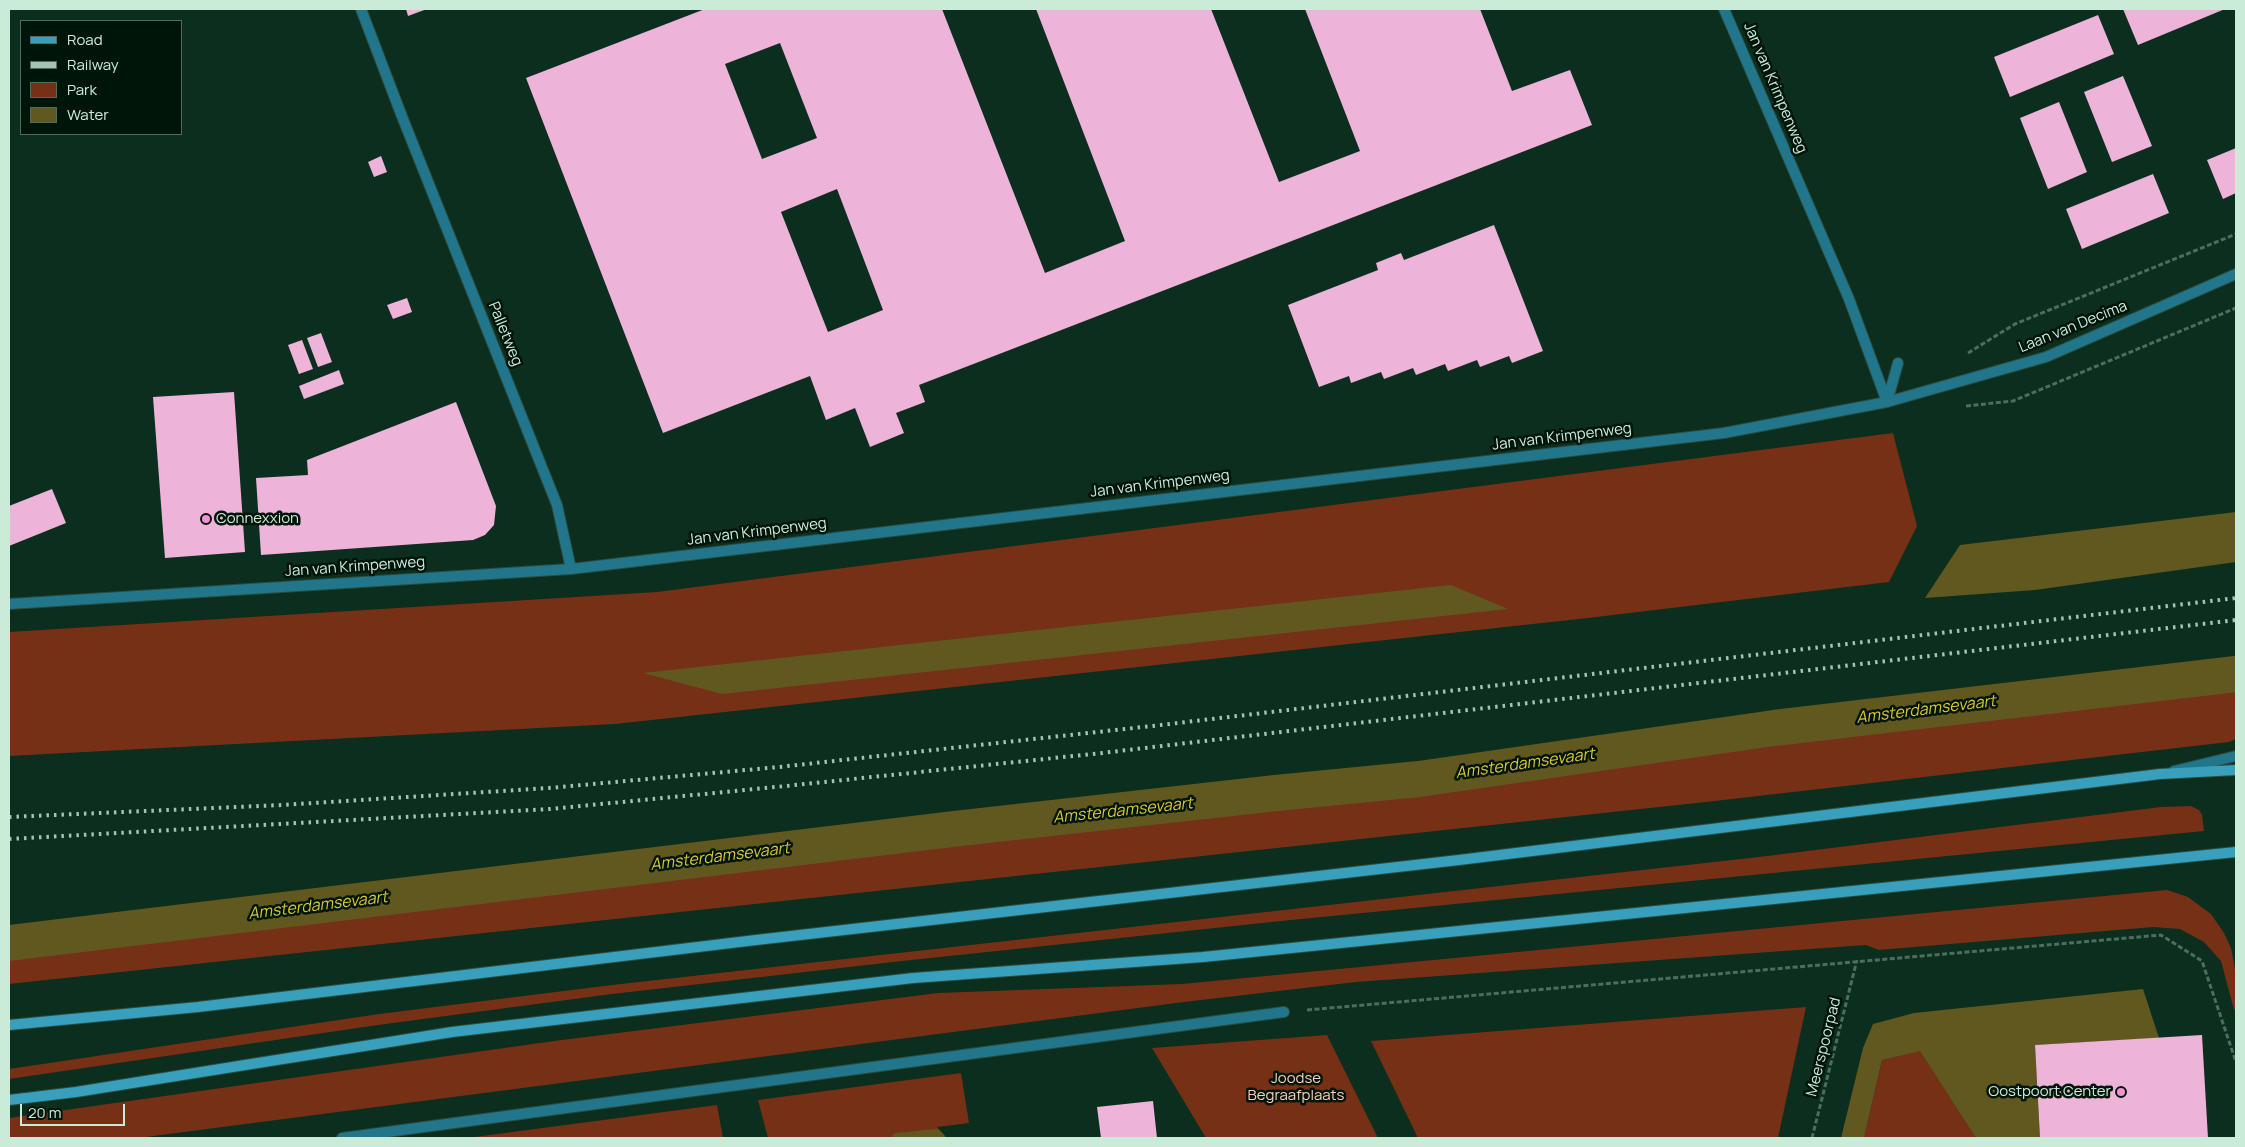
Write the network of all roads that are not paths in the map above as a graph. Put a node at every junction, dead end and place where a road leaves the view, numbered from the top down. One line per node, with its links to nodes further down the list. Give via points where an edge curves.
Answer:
1 (361, 9): 6 (street, Palletweg, via 556,505)
2 (1724, 9): 5 (street, Jan van Krimpenweg, via 1850,299)
3 (2236, 274): 5 (street, Laan van Decima, via 2046,357)
4 (1898, 363): 5 (street)
5 (1886, 402): 6 (street, Jan van Krimpenweg, via 1724,433)
6 (572, 569): 7 (street, Jan van Krimpenweg)
7 (9, 604)
8 (2236, 756): 10 (street)
9 (2236, 770): 10 (main road)
10 (2160, 774): 13 (main road, via 198,1007)
11 (2236, 852): 14 (main road, via 1203,957 913,978 452,1032)
12 (1284, 1012): 15 (street)
13 (9, 1025)
14 (9, 1100)
15 (342, 1138)

